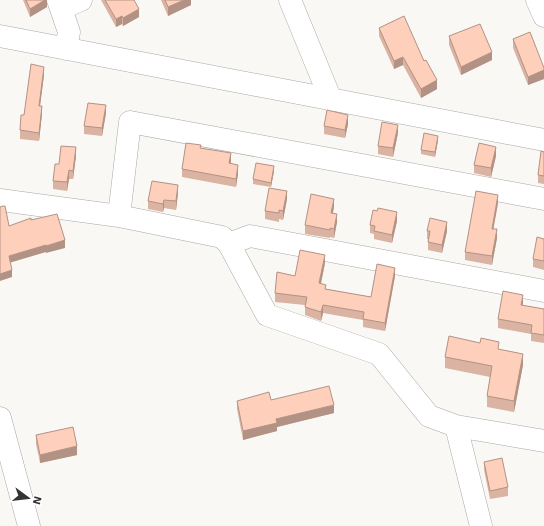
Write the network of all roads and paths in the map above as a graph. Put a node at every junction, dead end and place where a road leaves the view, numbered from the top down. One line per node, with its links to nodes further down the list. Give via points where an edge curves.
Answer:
1 (290, 0): 7 (street)
2 (537, 0): 4 (street)
3 (67, 3): 6 (street, via 69,32)
4 (544, 16)
5 (0, 36): 6 (street)
6 (66, 49): 7 (street)
7 (331, 100): 8 (street)
8 (544, 140)
9 (544, 199): 11 (street, via 130,122)
10 (0, 200): 11 (street)
11 (119, 216): 12 (street, via 222,237)
12 (229, 244): 13 (street, via 250,236); 15 (street, via 268,315 379,354 429,416)
13 (544, 291)
14 (0, 418): 17 (street)
15 (456, 426): 16 (street); 18 (street)
16 (544, 441)
17 (29, 526)
18 (481, 526)

